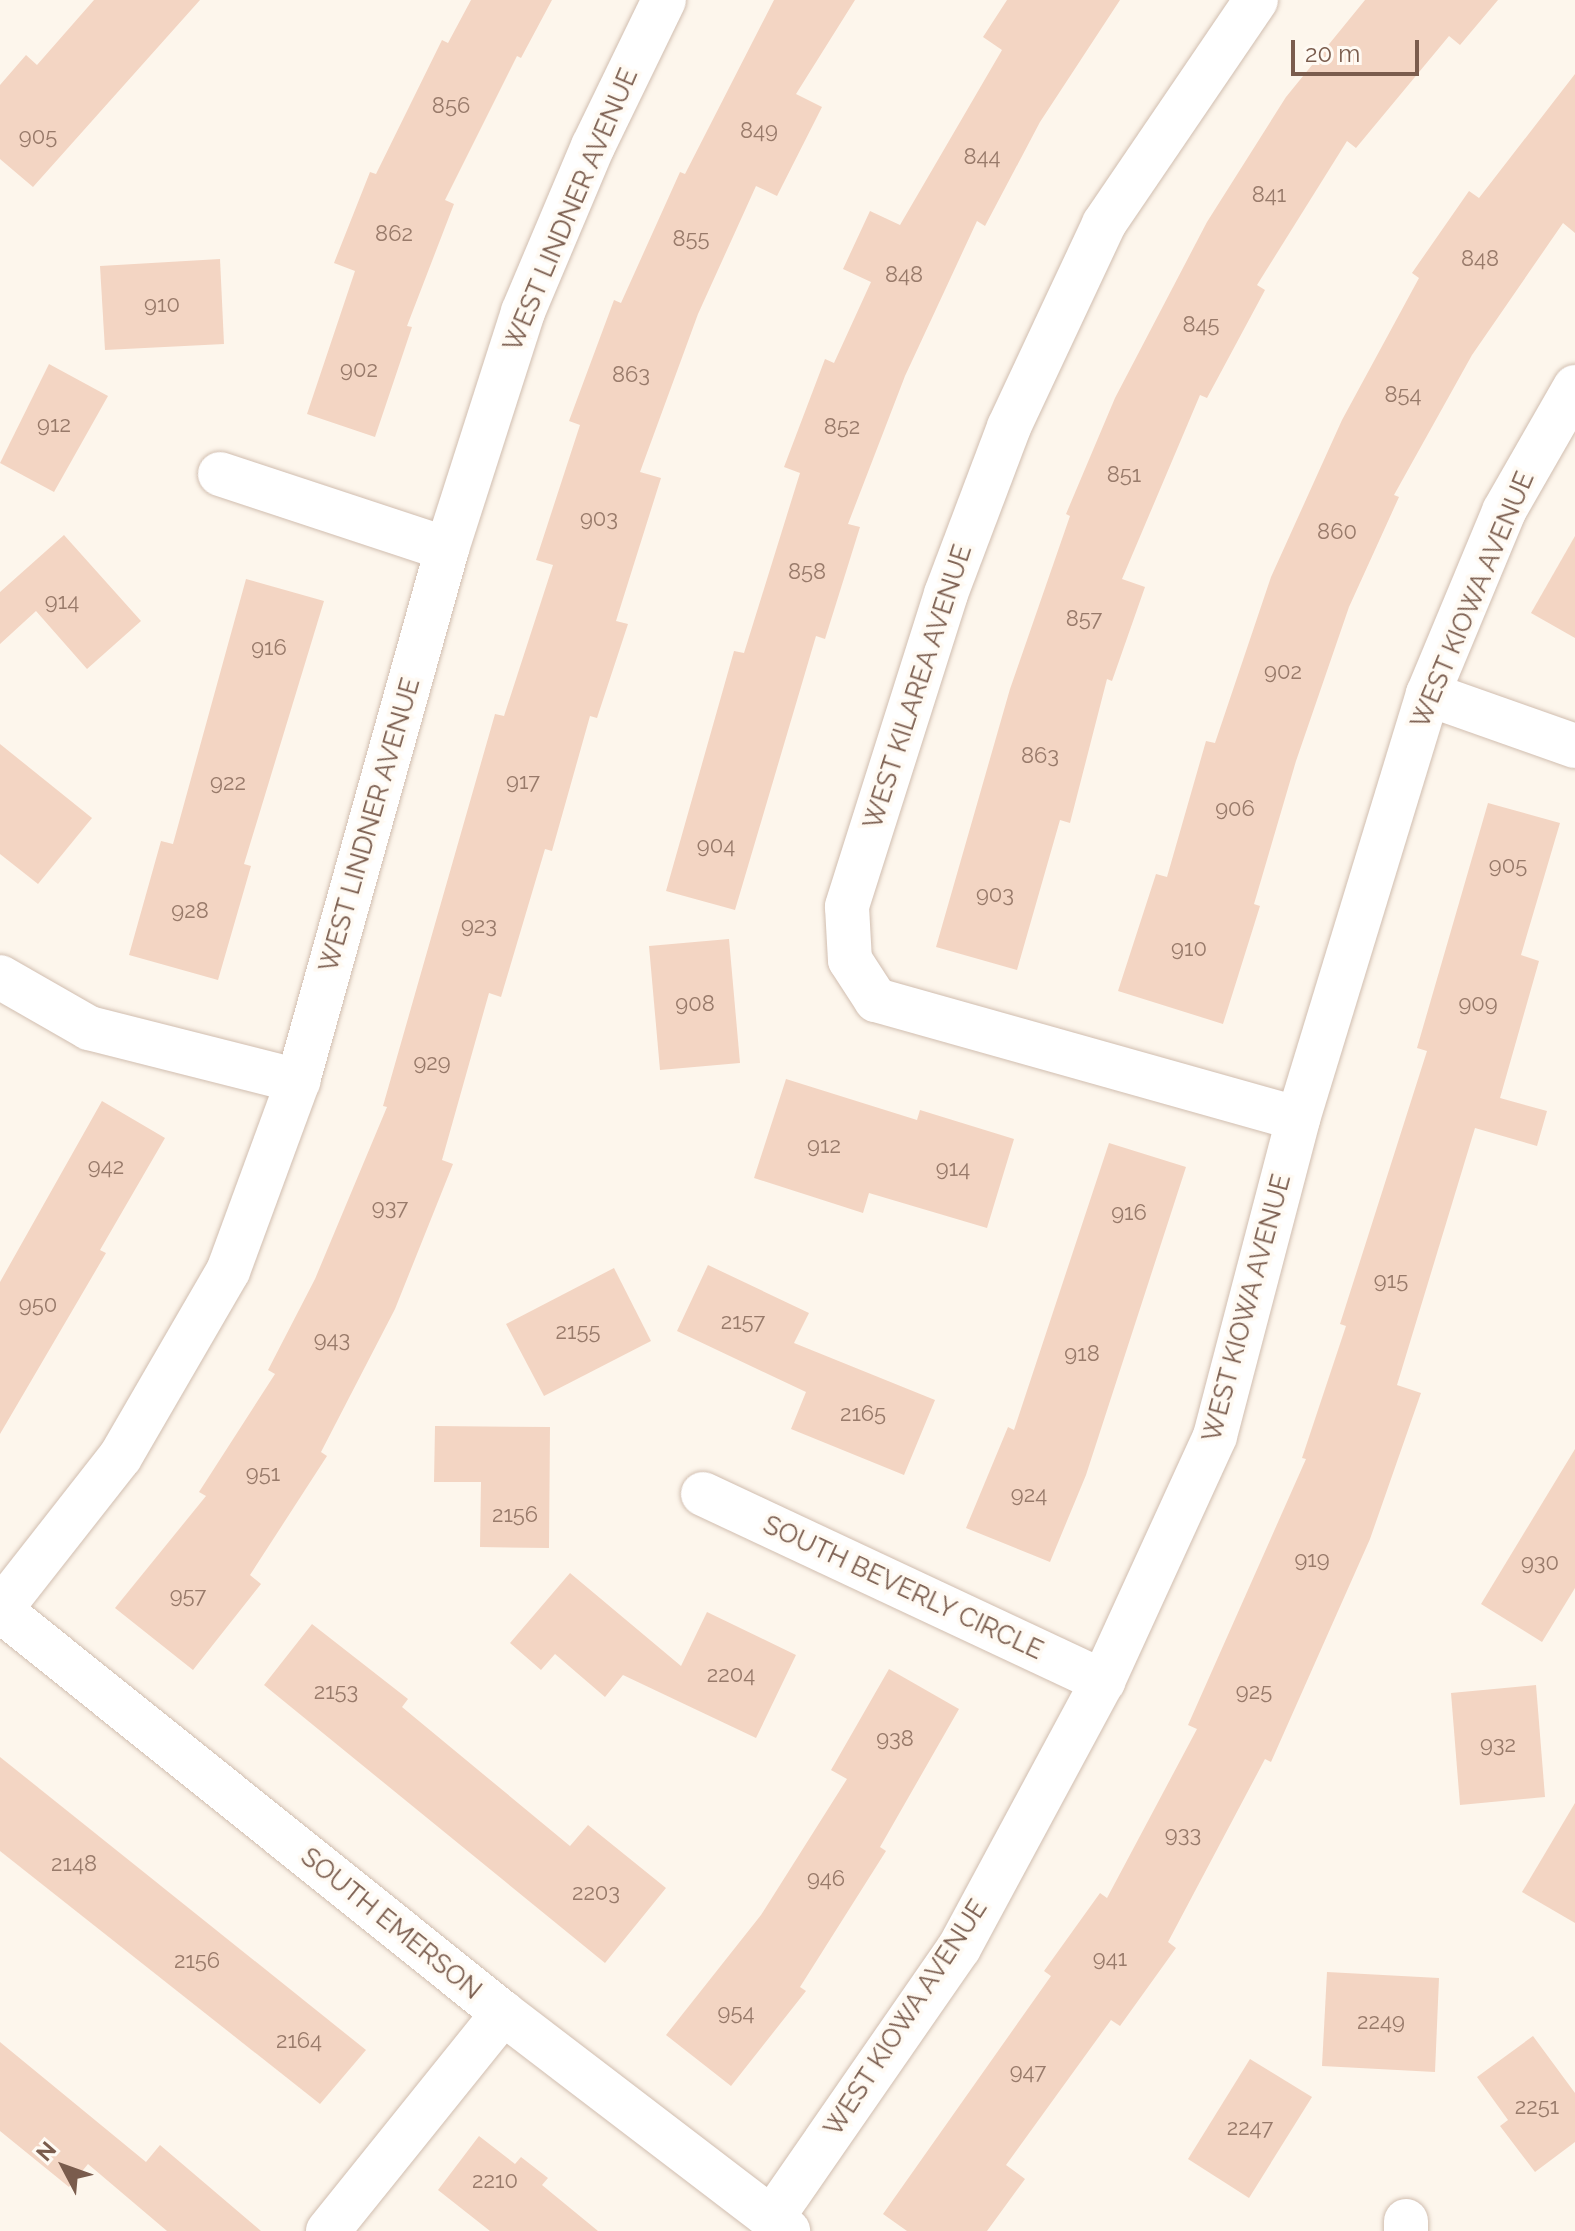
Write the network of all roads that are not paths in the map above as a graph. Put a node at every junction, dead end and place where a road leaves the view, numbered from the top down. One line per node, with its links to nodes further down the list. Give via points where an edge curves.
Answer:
1 (664, 0): 5 (street, WEST LINDNER AVENUE, via 593,146 523,312)
2 (1256, 0): 10 (street, WEST KILAREA AVENUE, via 1104,224 1009,427 946,594 847,907 850,960 876,1000)
3 (1575, 387): 6 (street, WEST KIOWA AVENUE, via 1504,511)
4 (220, 474): 5 (street)
5 (447, 549): 9 (street, WEST LINDNER AVENUE)
6 (1428, 694): 7 (street); 10 (street, WEST KIOWA AVENUE)
7 (1575, 746)
8 (0, 977): 9 (street, via 89,1028)
9 (298, 1081): 12 (street, WEST LINDNER AVENUE, via 228,1271 120,1457)
10 (1298, 1119): 13 (street, WEST KIOWA AVENUE, via 1215,1436)
11 (703, 1494): 13 (street, SOUTH BEVERLY CIRCLE)
12 (0, 1610): 14 (street, SOUTH EMERSON)
13 (1103, 1681): 15 (street, WEST KIOWA AVENUE, via 959,1948)
14 (503, 2013): 15 (street, SOUTH EMERSON); 16 (street)
15 (781, 2223)
16 (328, 2231)

